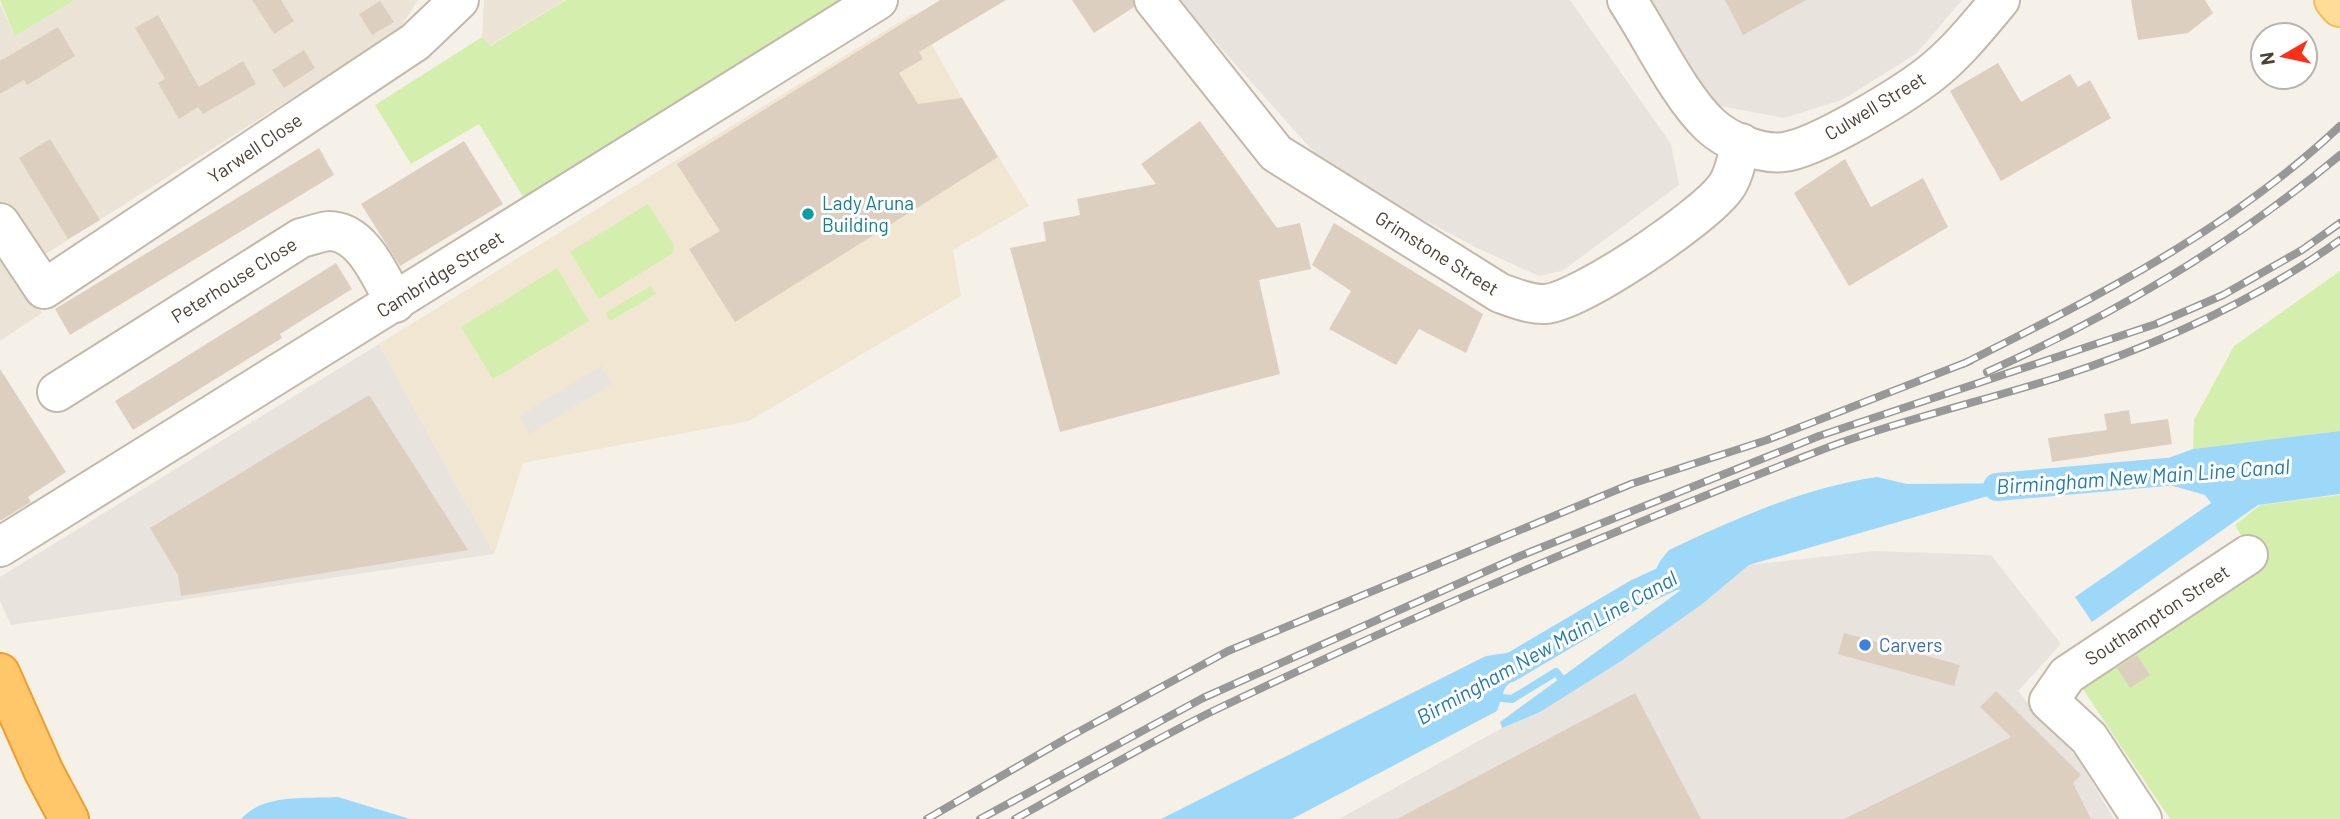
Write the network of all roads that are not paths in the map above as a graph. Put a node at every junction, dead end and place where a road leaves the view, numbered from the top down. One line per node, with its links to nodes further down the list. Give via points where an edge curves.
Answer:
1 (459, 0): 9 (street, Yarwell Close, via 415,42 44,289)
2 (878, 0): 10 (street, Cambridge Street)
3 (1154, 0): 8 (street, Grimstone Street, via 1276,153 1500,293 1519,300 1545,304 1575,295 1700,215 1727,187)
4 (1627, 0): 8 (street, Culwell Street, via 1696,108 1711,125)
5 (2000, 0): 8 (street, Culwell Street, via 1929,75 1832,135 1784,152)
6 (2334, 0): 7 (main road)
7 (2340, 7)
8 (1741, 143)
9 (0, 223)
10 (395, 303): 11 (street, Peterhouse Close, via 364,251 350,238 330,231 301,238); 12 (street, Cambridge Street)
11 (57, 392)
12 (0, 547)
13 (2248, 555): 16 (street, Southampton Street, via 2067,676 2049,701 2089,738)
14 (0, 673): 15 (highway)
15 (69, 819)
16 (2142, 819)

